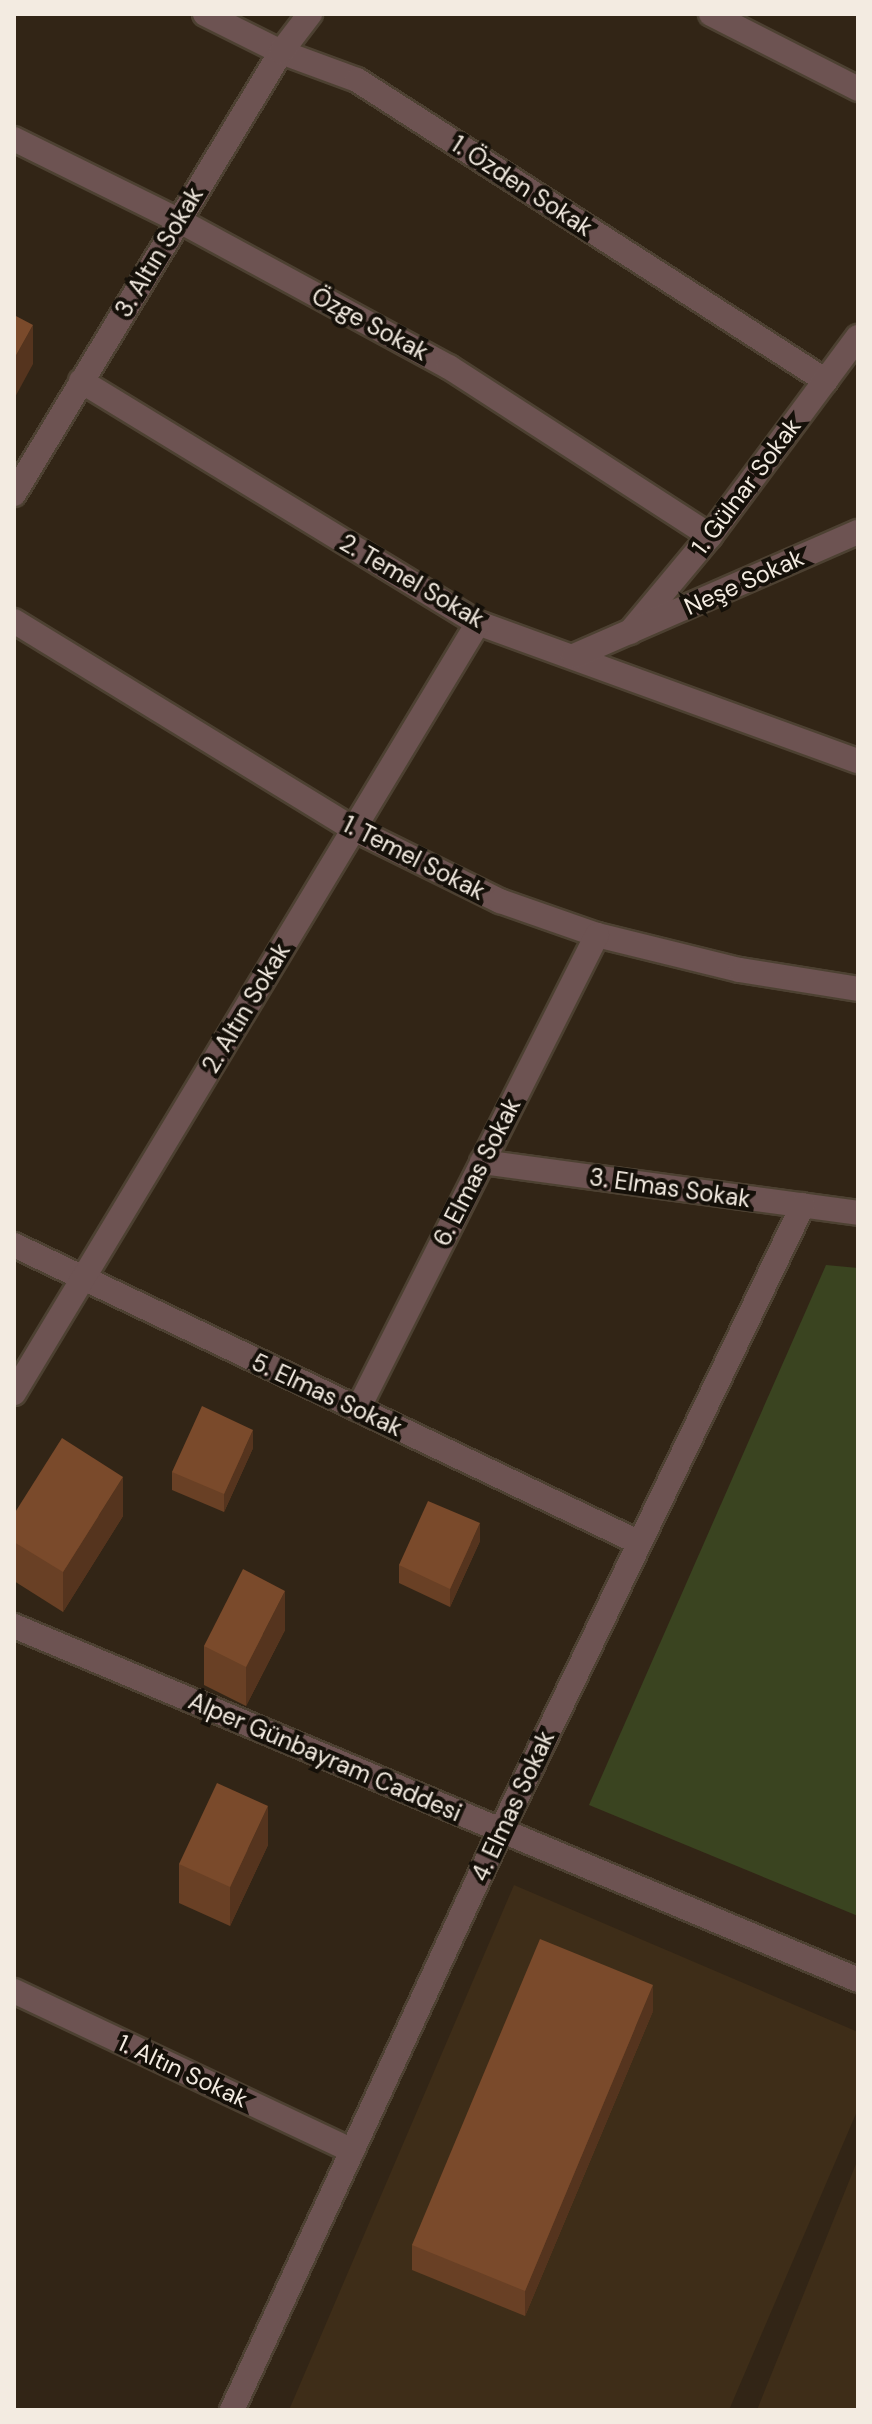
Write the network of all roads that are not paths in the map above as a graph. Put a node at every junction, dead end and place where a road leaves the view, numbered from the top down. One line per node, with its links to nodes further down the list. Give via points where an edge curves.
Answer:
1 (205, 14): 4 (street, 1. Özden Sokak)
2 (310, 14): 4 (street, 3. Altın Sokak)
3 (711, 14): 5 (street)
4 (281, 52): 7 (street, 3. Altın Sokak); 10 (street, 1. Özden Sokak, via 357,80)
5 (858, 89)
6 (14, 139): 7 (street, Özge Sokak)
7 (178, 220): 9 (street, 3. Altın Sokak); 13 (street, Özge Sokak, via 449,367)
8 (858, 337): 10 (street, 1. Gülnar Sokak)
9 (81, 381): 11 (street, 3. Altın Sokak); 15 (street, 2. Temel Sokak)
10 (826, 381): 13 (street, 1. Gülnar Sokak)
11 (14, 494)
12 (858, 532): 16 (street, Neşe Sokak)
13 (710, 536): 16 (street, 1. Gülnar Sokak)
14 (14, 621): 19 (street, 1. Temel Sokak)
15 (478, 623): 17 (street, 2. Temel Sokak); 19 (street, 2. Altın Sokak)
16 (630, 632): 17 (street, Neşe Sokak)
17 (574, 656): 18 (street, 2. Temel Sokak)
18 (858, 761)
19 (354, 829): 20 (street, 1. Temel Sokak, via 500,901); 26 (street, 2. Altın Sokak)
20 (597, 935): 21 (street, 1. Temel Sokak, via 740,970); 22 (street, 6. Elmas Sokak)
21 (858, 989)
22 (482, 1162): 23 (street, 3. Elmas Sokak); 28 (street, 6. Elmas Sokak)
23 (803, 1205): 24 (street, 3. Elmas Sokak); 29 (street, 4. Elmas Sokak)
24 (858, 1213)
25 (14, 1245): 26 (street, 5. Elmas Sokak)
26 (83, 1278): 27 (street, 2. Altın Sokak); 28 (street, 5. Elmas Sokak)
27 (14, 1393)
28 (358, 1409): 29 (street, 5. Elmas Sokak)
29 (640, 1543): 31 (street, 4. Elmas Sokak)
30 (14, 1626): 31 (street, Alper Günbayram Caddesi)
31 (501, 1830): 32 (street, Alper Günbayram Caddesi); 34 (street, 4. Elmas Sokak)
32 (858, 1980)
33 (14, 1991): 34 (street, 1. Altın Sokak)
34 (352, 2151): 35 (street, 4. Elmas Sokak)
35 (232, 2410)

